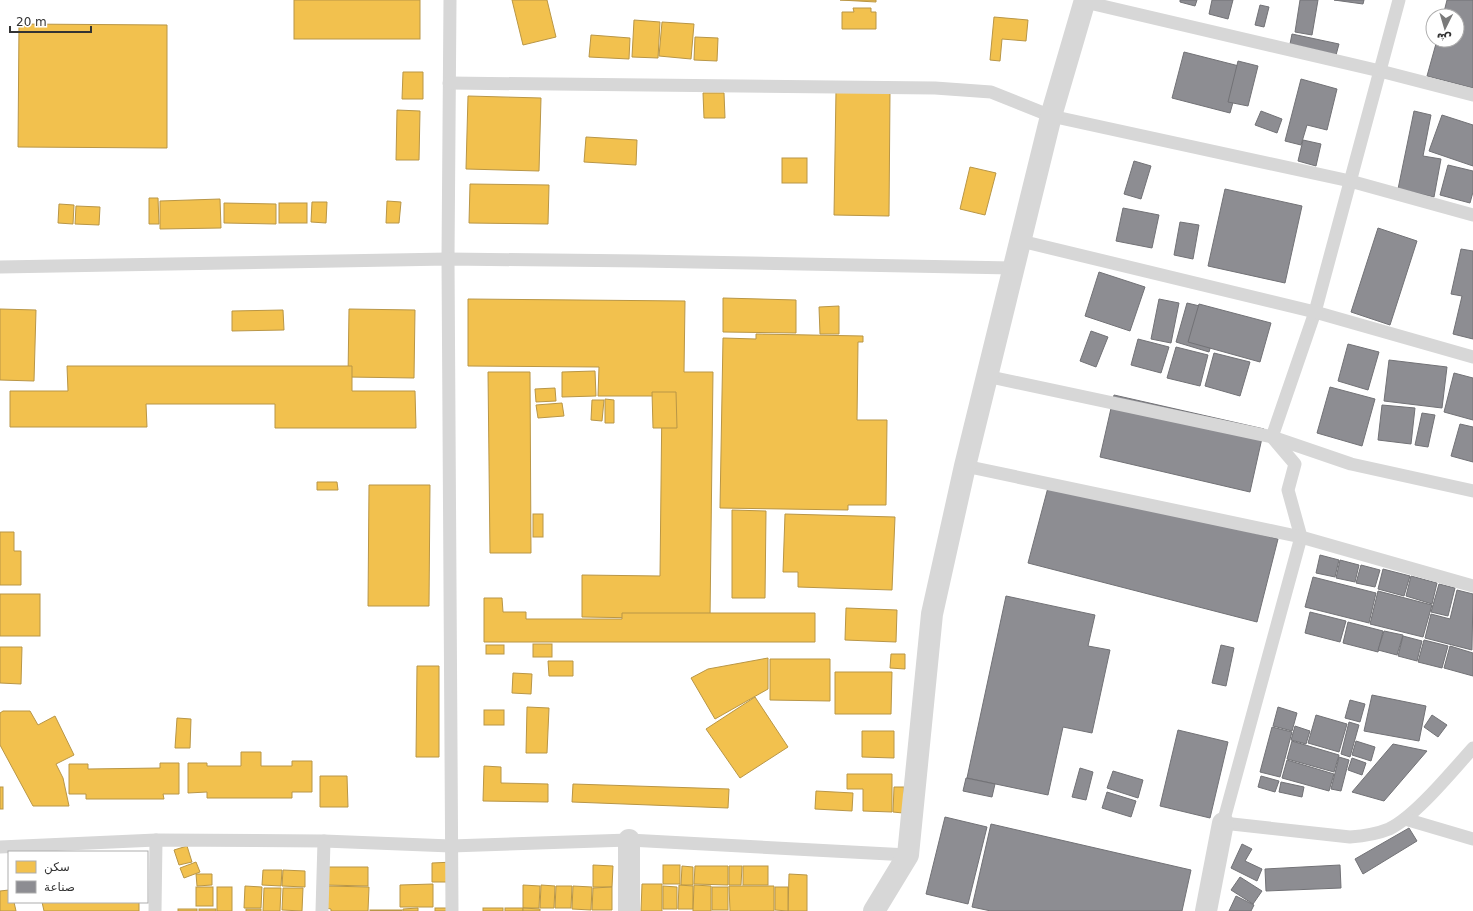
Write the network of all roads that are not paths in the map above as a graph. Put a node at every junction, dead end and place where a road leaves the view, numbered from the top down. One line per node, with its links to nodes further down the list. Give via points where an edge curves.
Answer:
1 (450, 0): 5 (lane)
2 (1399, 0): 4 (lane)
3 (1085, 1): 4 (lane); 7 (street)
4 (1380, 71): 6 (lane); 8 (lane)
5 (449, 83): 7 (lane, via 935,88 990,92); 11 (lane)
6 (1473, 95)
7 (1050, 116): 8 (lane); 10 (street)
8 (1350, 181): 9 (lane); 14 (lane)
9 (1473, 215)
10 (1021, 241): 13 (street); 14 (lane)
11 (448, 259): 12 (lane); 13 (lane); 29 (lane)
12 (0, 267)
13 (1013, 268): 16 (street)
14 (1315, 312): 15 (lane); 17 (lane)
15 (1473, 357)
16 (986, 376): 17 (lane); 18 (street)
17 (1272, 437): 19 (lane, via 1351,464); 20 (lane, via 1295,464 1288,490)
18 (965, 466): 20 (lane); 31 (street, via 932,614)
19 (1473, 491)
20 (1301, 537): 21 (lane); 24 (lane)
21 (1473, 586)
22 (1473, 748): 23 (lane)
23 (1405, 819): 24 (lane, via 1389,828 1350,837); 25 (lane)
24 (1223, 824): 37 (street)
25 (1473, 839)
26 (156, 840): 28 (lane); 30 (lane); 32 (lane)
27 (629, 840): 29 (lane); 31 (lane); 35 (street)
28 (324, 841): 29 (lane); 33 (lane)
29 (451, 846): 34 (lane)
30 (0, 847)
31 (908, 855): 36 (street)
32 (155, 911)
33 (322, 911)
34 (452, 911)
35 (629, 911)
36 (874, 911)
37 (1206, 911)

